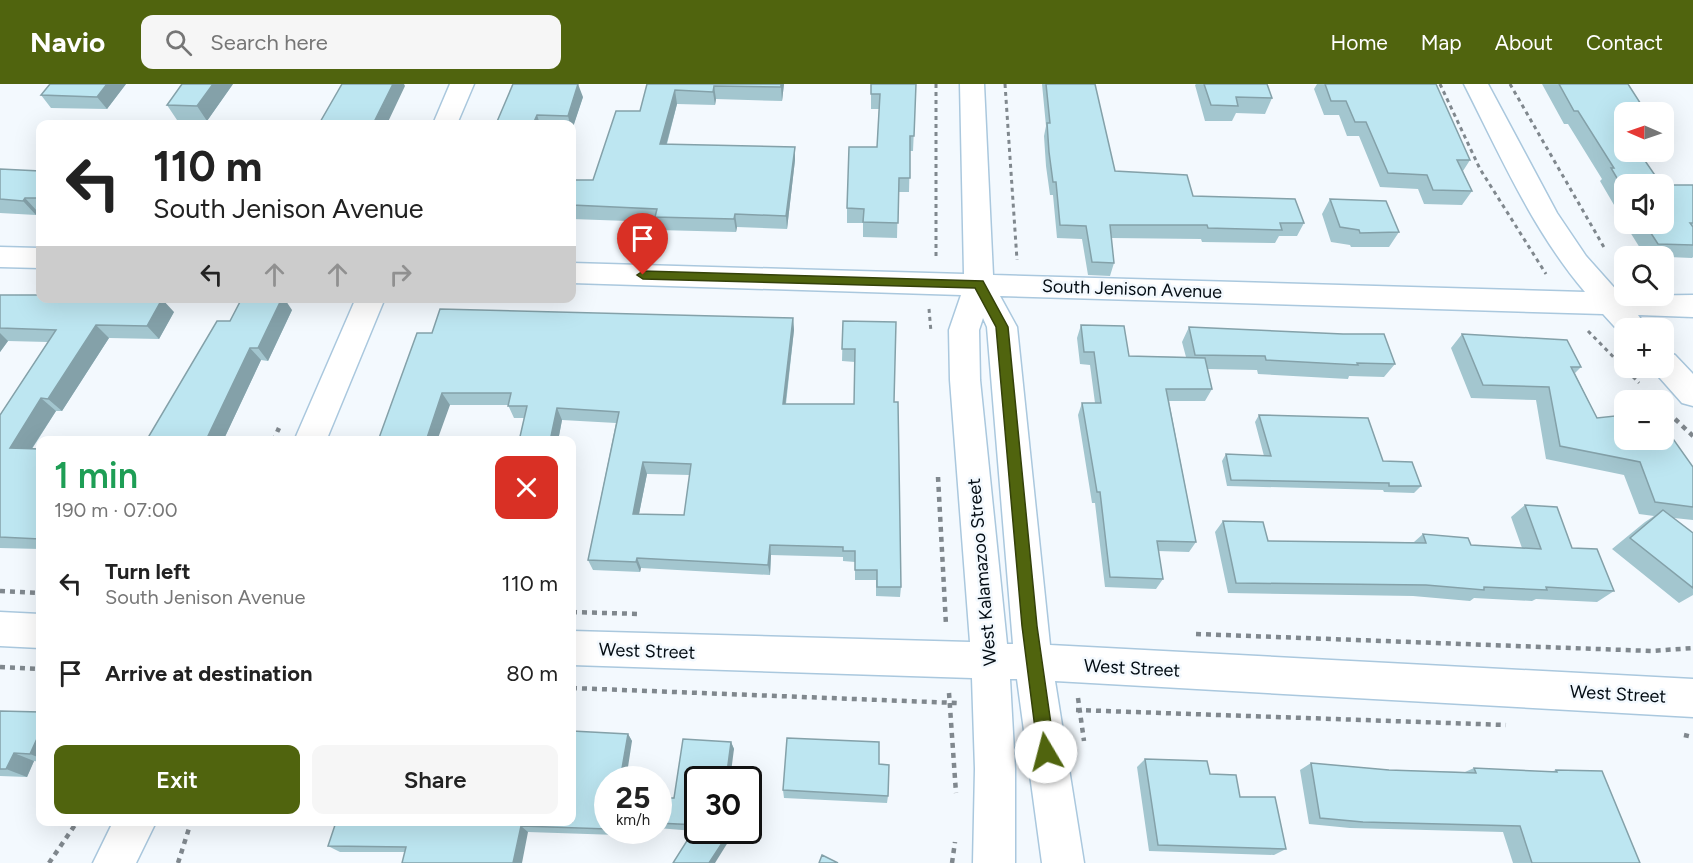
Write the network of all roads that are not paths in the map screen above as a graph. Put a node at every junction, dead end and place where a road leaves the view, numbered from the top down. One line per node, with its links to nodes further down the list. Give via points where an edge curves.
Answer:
1 (462, 84): 4 (street)
2 (972, 84): 8 (street, West Kalamazoo Street)
3 (1476, 84): 10 (street, via 1545,216 1576,263)
4 (447, 120)
5 (0, 257): 6 (street)
6 (36, 258)
7 (576, 273): 8 (street, South Jenison Avenue)
8 (979, 284): 10 (street, South Jenison Avenue); 19 (street, West Kalamazoo Street, via 964,330 964,370); 20 (street, West Kalamazoo Street, via 1002,327)
9 (369, 303): 15 (street)
10 (1611, 305): 11 (street, South Jenison Avenue); 12 (street)
11 (1693, 306)
12 (1623, 318)
13 (1674, 374): 14 (street)
14 (1693, 394)
15 (312, 436)
16 (0, 629): 17 (street)
17 (36, 631)
18 (576, 648): 19 (street, West Street)
19 (990, 661): 20 (street, West Street); 24 (street, West Kalamazoo Street)
20 (1033, 662): 21 (street, West Street); 25 (street, West Kalamazoo Street)
21 (1693, 698)
22 (133, 826): 23 (street)
23 (114, 863)
24 (994, 863)
25 (1063, 863)

